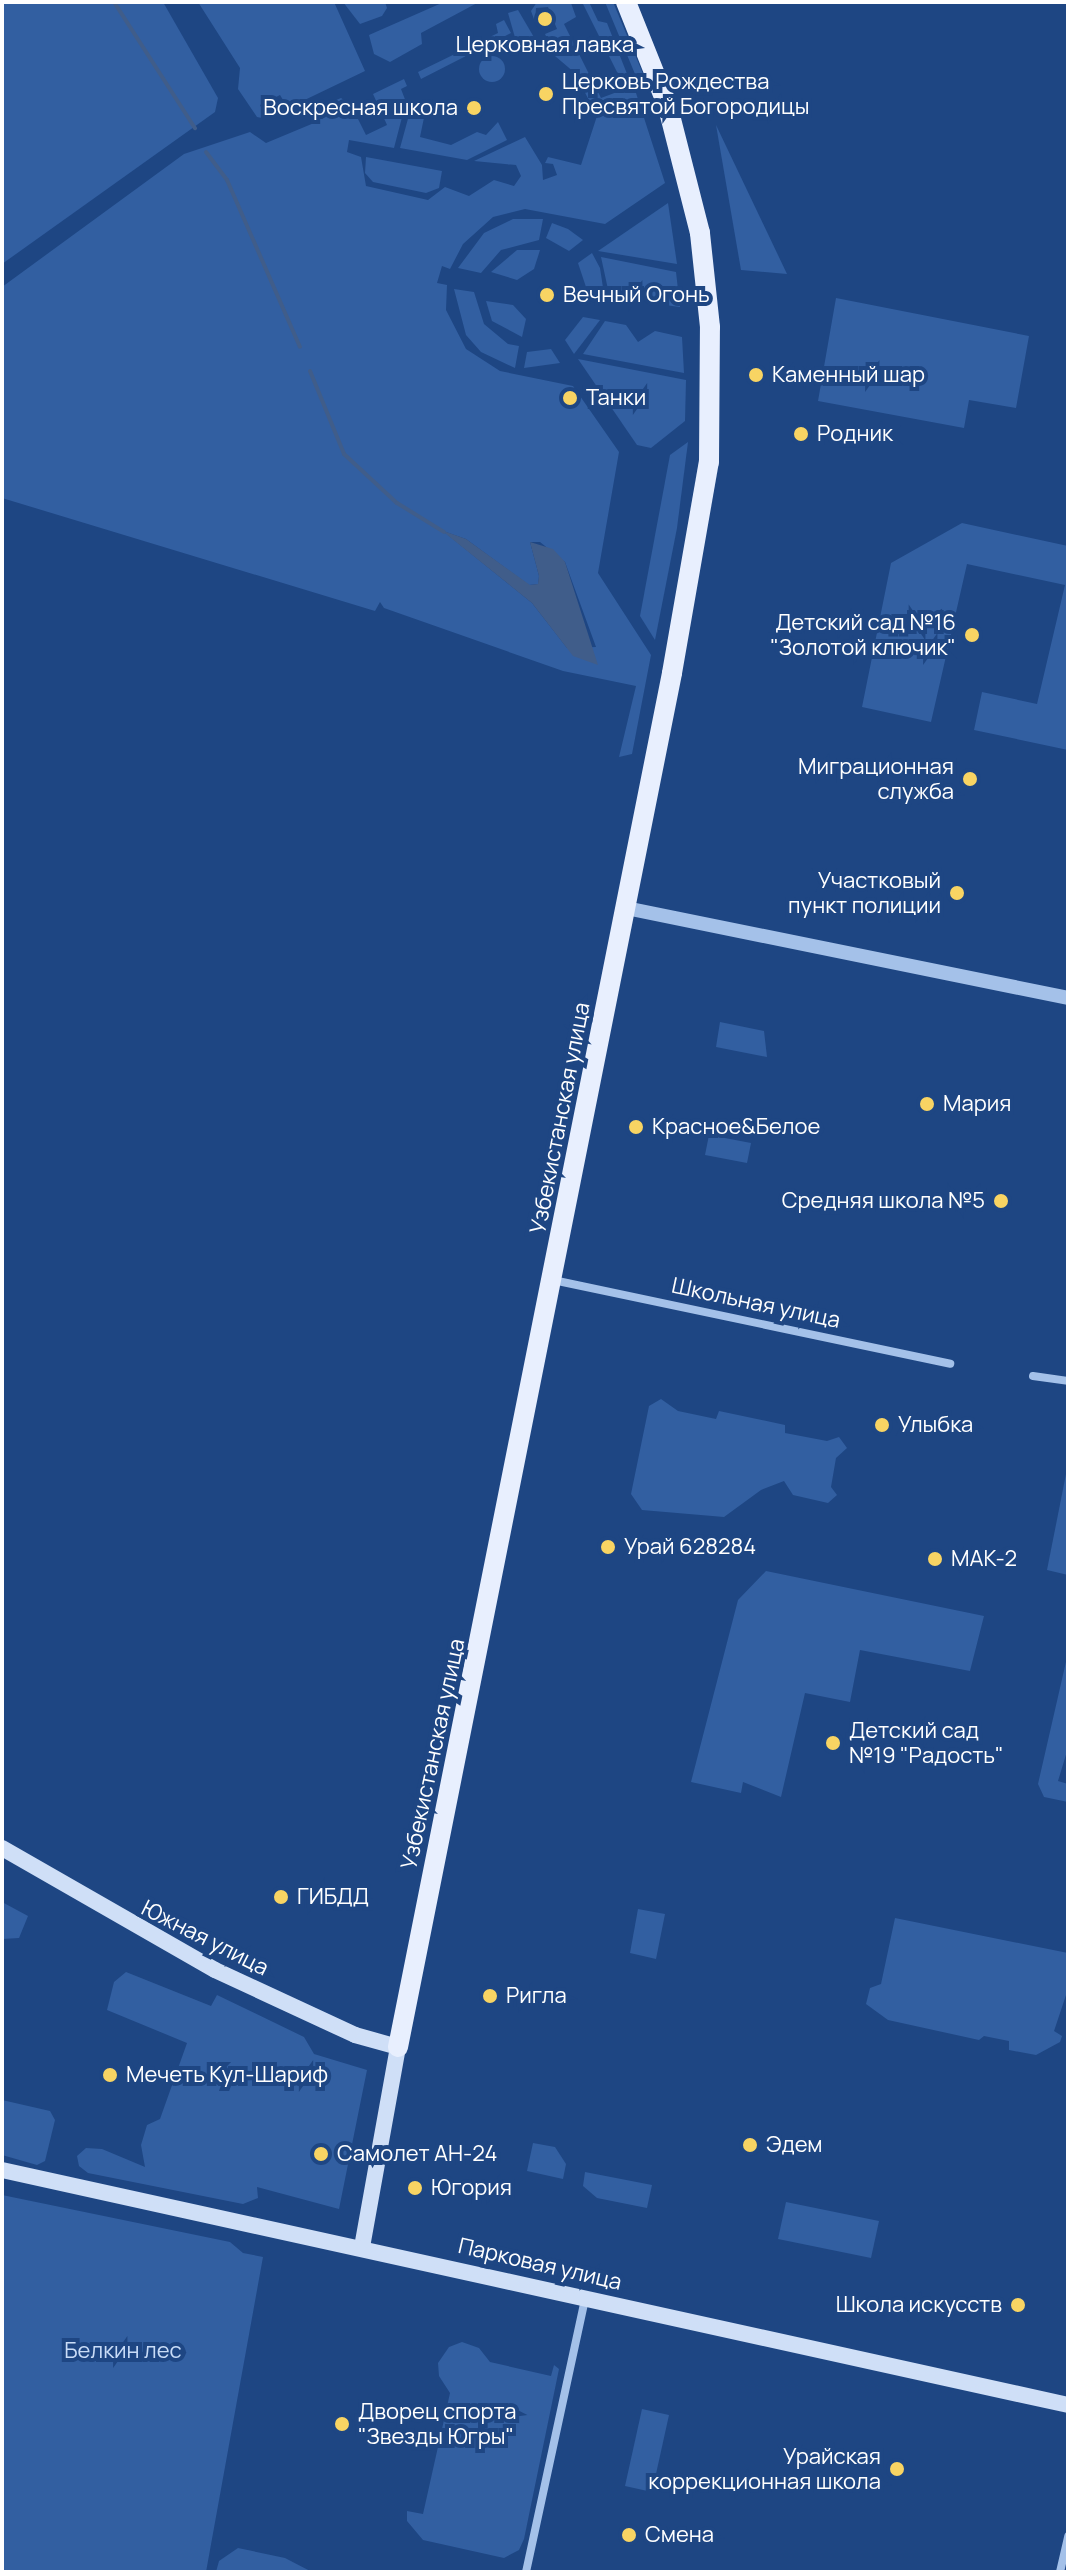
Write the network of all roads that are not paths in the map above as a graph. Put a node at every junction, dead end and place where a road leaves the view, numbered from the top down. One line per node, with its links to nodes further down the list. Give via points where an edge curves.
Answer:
1 (626, 2): 2 (main road, Узбекистанская улица, via 660,82 700,233 712,403 698,540)
2 (626, 908): 3 (street); 4 (main road, Узбекистанская улица)
3 (1068, 998)
4 (553, 1280): 5 (street, Школьная улица); 9 (main road, Узбекистанская улица)
5 (950, 1364)
6 (1033, 1376): 7 (street)
7 (1068, 1381)
8 (2, 1848): 9 (main road, Южная улица, via 215,1970 355,2035)
9 (398, 2047): 11 (main road, Узбекистанская улица)
10 (2, 2170): 11 (main road, Парковая улица)
11 (362, 2247): 12 (main road, Парковая улица)
12 (585, 2296): 13 (main road, Парковая улица); 15 (street)
13 (1068, 2405)
14 (1068, 2536): 16 (street)
15 (526, 2572)
16 (1060, 2572)

